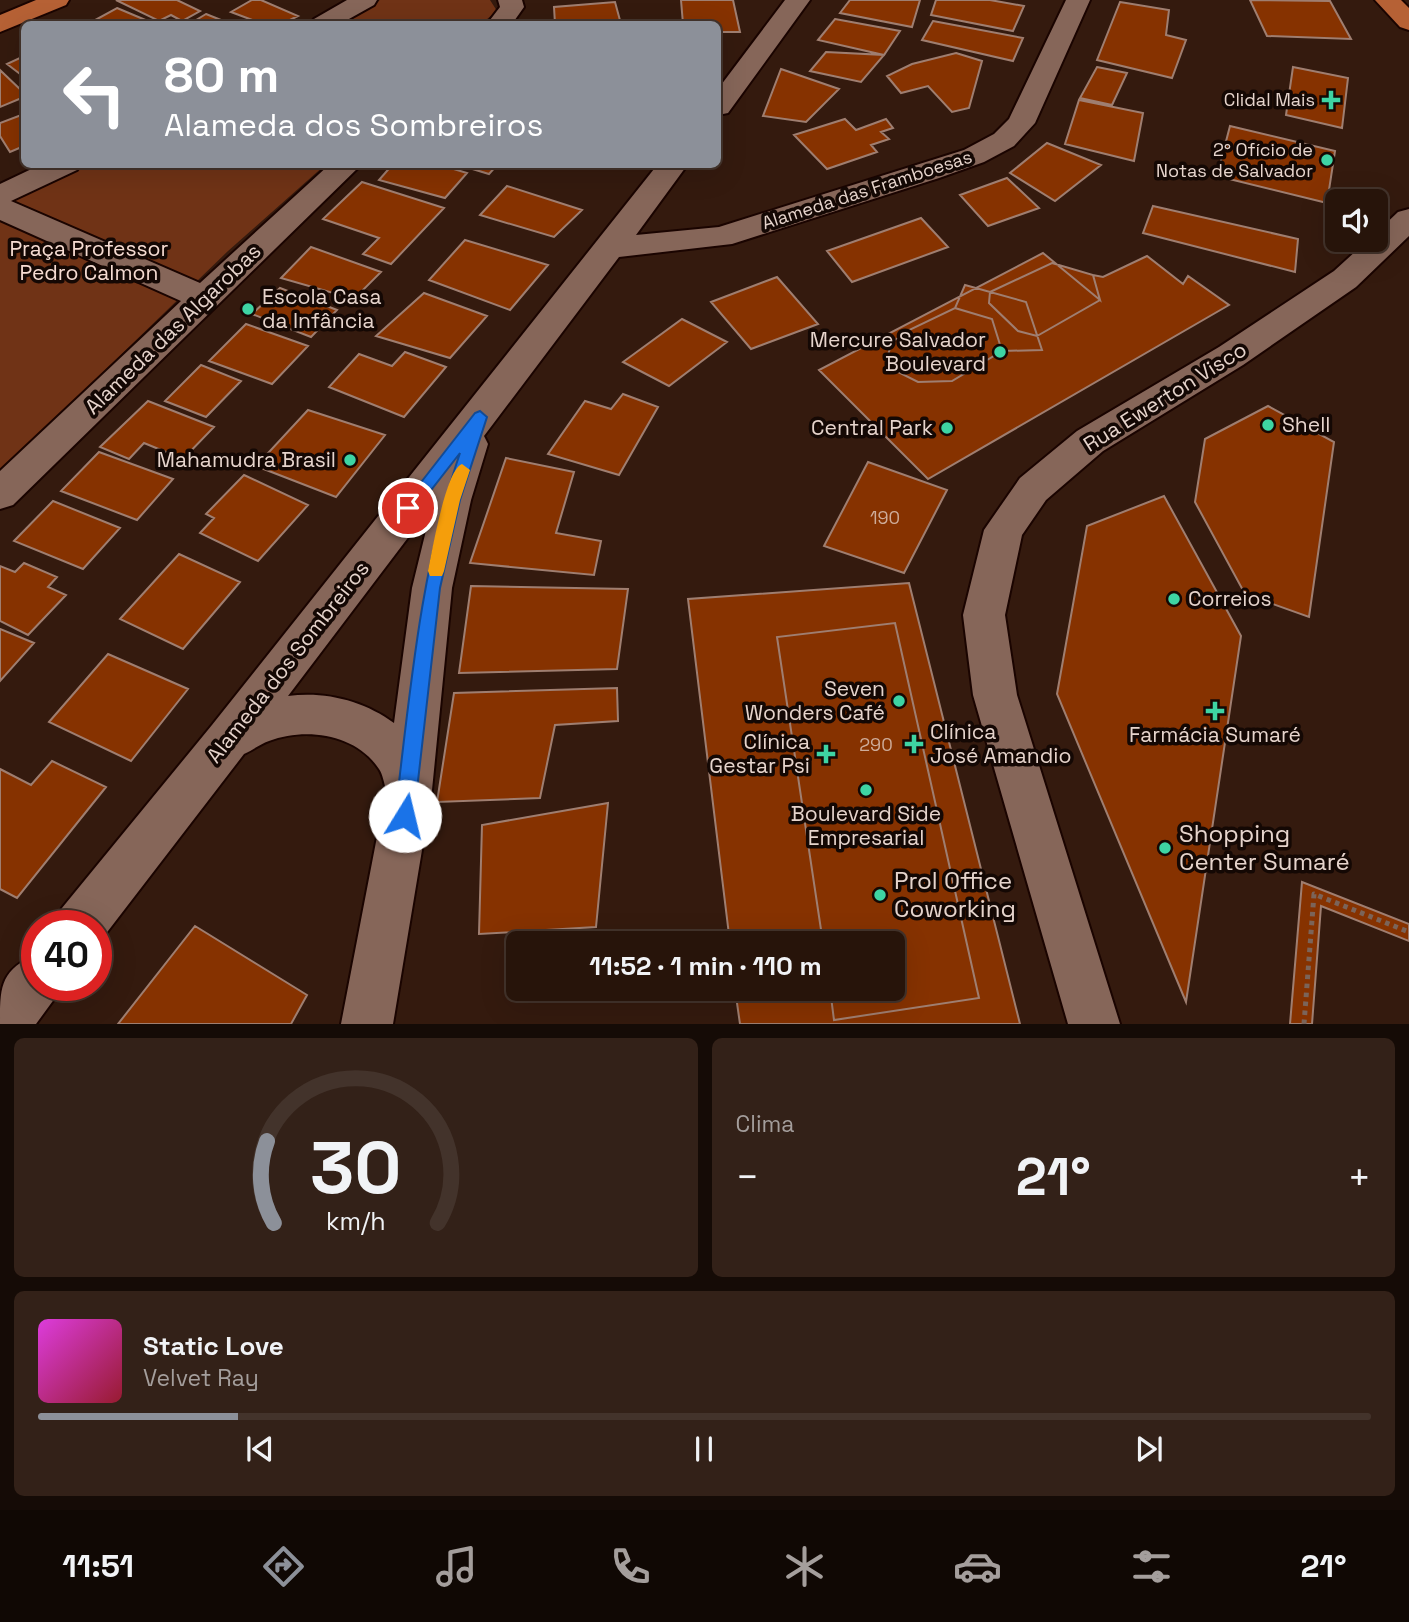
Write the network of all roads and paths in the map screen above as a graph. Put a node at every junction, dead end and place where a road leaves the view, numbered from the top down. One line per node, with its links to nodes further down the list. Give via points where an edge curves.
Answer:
1 (57, 0): 10 (main road)
2 (365, 0): 7 (street)
3 (510, 0): 8 (street, via 512,7)
4 (798, 0): 11 (street)
5 (1078, 0): 18 (street, Alameda das Framboesas, via 1021,123 1004,140 974,156 720,237)
6 (1387, 0): 9 (main road)
7 (328, 21)
8 (502, 21)
9 (1409, 22)
10 (0, 24)
11 (721, 103)
12 (58, 168): 15 (street)
13 (344, 168): 19 (street, Alameda das Algarobas)
14 (671, 168): 18 (street, Alameda dos Sombreiros)
15 (0, 195)
16 (0, 208): 19 (street)
17 (1409, 219): 29 (street, Rua Ewerton Visco, via 1345,279 1231,356 1090,441 1034,489 1003,530 984,615 995,695)
18 (611, 247): 20 (street, Alameda dos Sombreiros)
19 (204, 298): 21 (street, Alameda das Algarobas)
20 (480, 417): 22 (street, Alameda dos Sombreiros); 23 (street, via 452,500 432,588)
21 (0, 494)
22 (228, 740): 23 (street, via 265,721 305,713 341,717 373,732 397,756); 24 (street, Alameda dos Sombreiros)
23 (409, 789): 28 (street)
24 (93, 910)
25 (1409, 932): 30 (path, via 1314,894)
26 (21, 1001): 27 (street)
27 (3, 1024)
28 (367, 1024)
29 (1094, 1024)
30 (1304, 1024)

